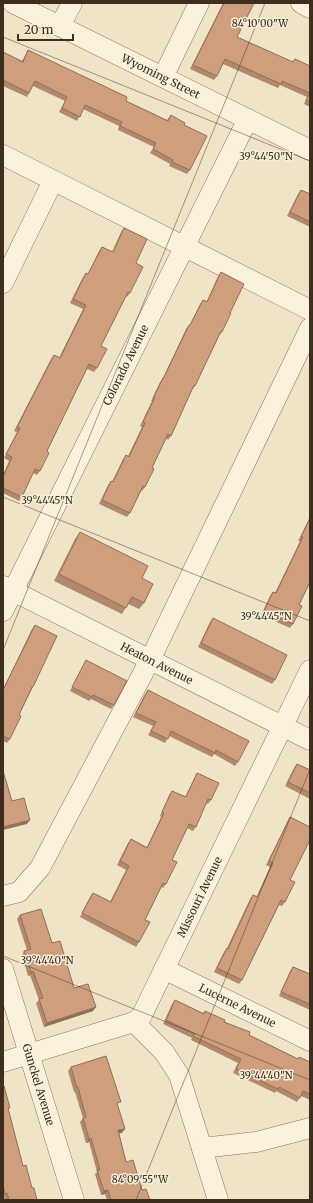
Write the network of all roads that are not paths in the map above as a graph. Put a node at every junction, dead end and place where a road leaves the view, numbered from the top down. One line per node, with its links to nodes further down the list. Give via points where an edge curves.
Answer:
1 (13, 3): 6 (street, Wyoming Street)
2 (72, 3): 6 (street)
3 (199, 3): 7 (street)
4 (301, 3): 5 (street)
5 (310, 8)
6 (60, 26): 7 (street, Wyoming Street)
7 (163, 77): 8 (street, Wyoming Street)
8 (248, 119): 9 (street, Wyoming Street); 12 (street, Colorado Avenue)
9 (310, 150)
10 (3, 155): 11 (street)
11 (53, 180): 12 (street); 13 (street)
12 (184, 247): 14 (street); 16 (street, Colorado Avenue)
13 (3, 283)
14 (310, 310)
15 (310, 328): 18 (street)
16 (8, 589): 17 (street, Colorado Avenue); 18 (street, Heaton Avenue)
17 (3, 611)
18 (150, 660): 20 (street, Heaton Avenue); 22 (street, via 40,868 19,892)
19 (310, 670): 20 (street, Missouri Avenue)
20 (283, 726): 21 (street, Heaton Avenue); 24 (street, Missouri Avenue)
21 (310, 740)
22 (3, 896)
23 (3, 969): 27 (street, Gunckel Avenue)
24 (164, 969): 25 (street, Missouri Avenue, via 141,1017); 26 (street, Lucerne Avenue)
25 (134, 1022): 27 (street); 30 (street, via 164,1052 179,1075)
26 (310, 1041)
27 (29, 1054): 28 (street); 31 (street, Gunckel Avenue)
28 (3, 1062)
29 (310, 1128): 30 (street, via 256,1142)
30 (202, 1148): 32 (street)
31 (74, 1200)
32 (218, 1200)

